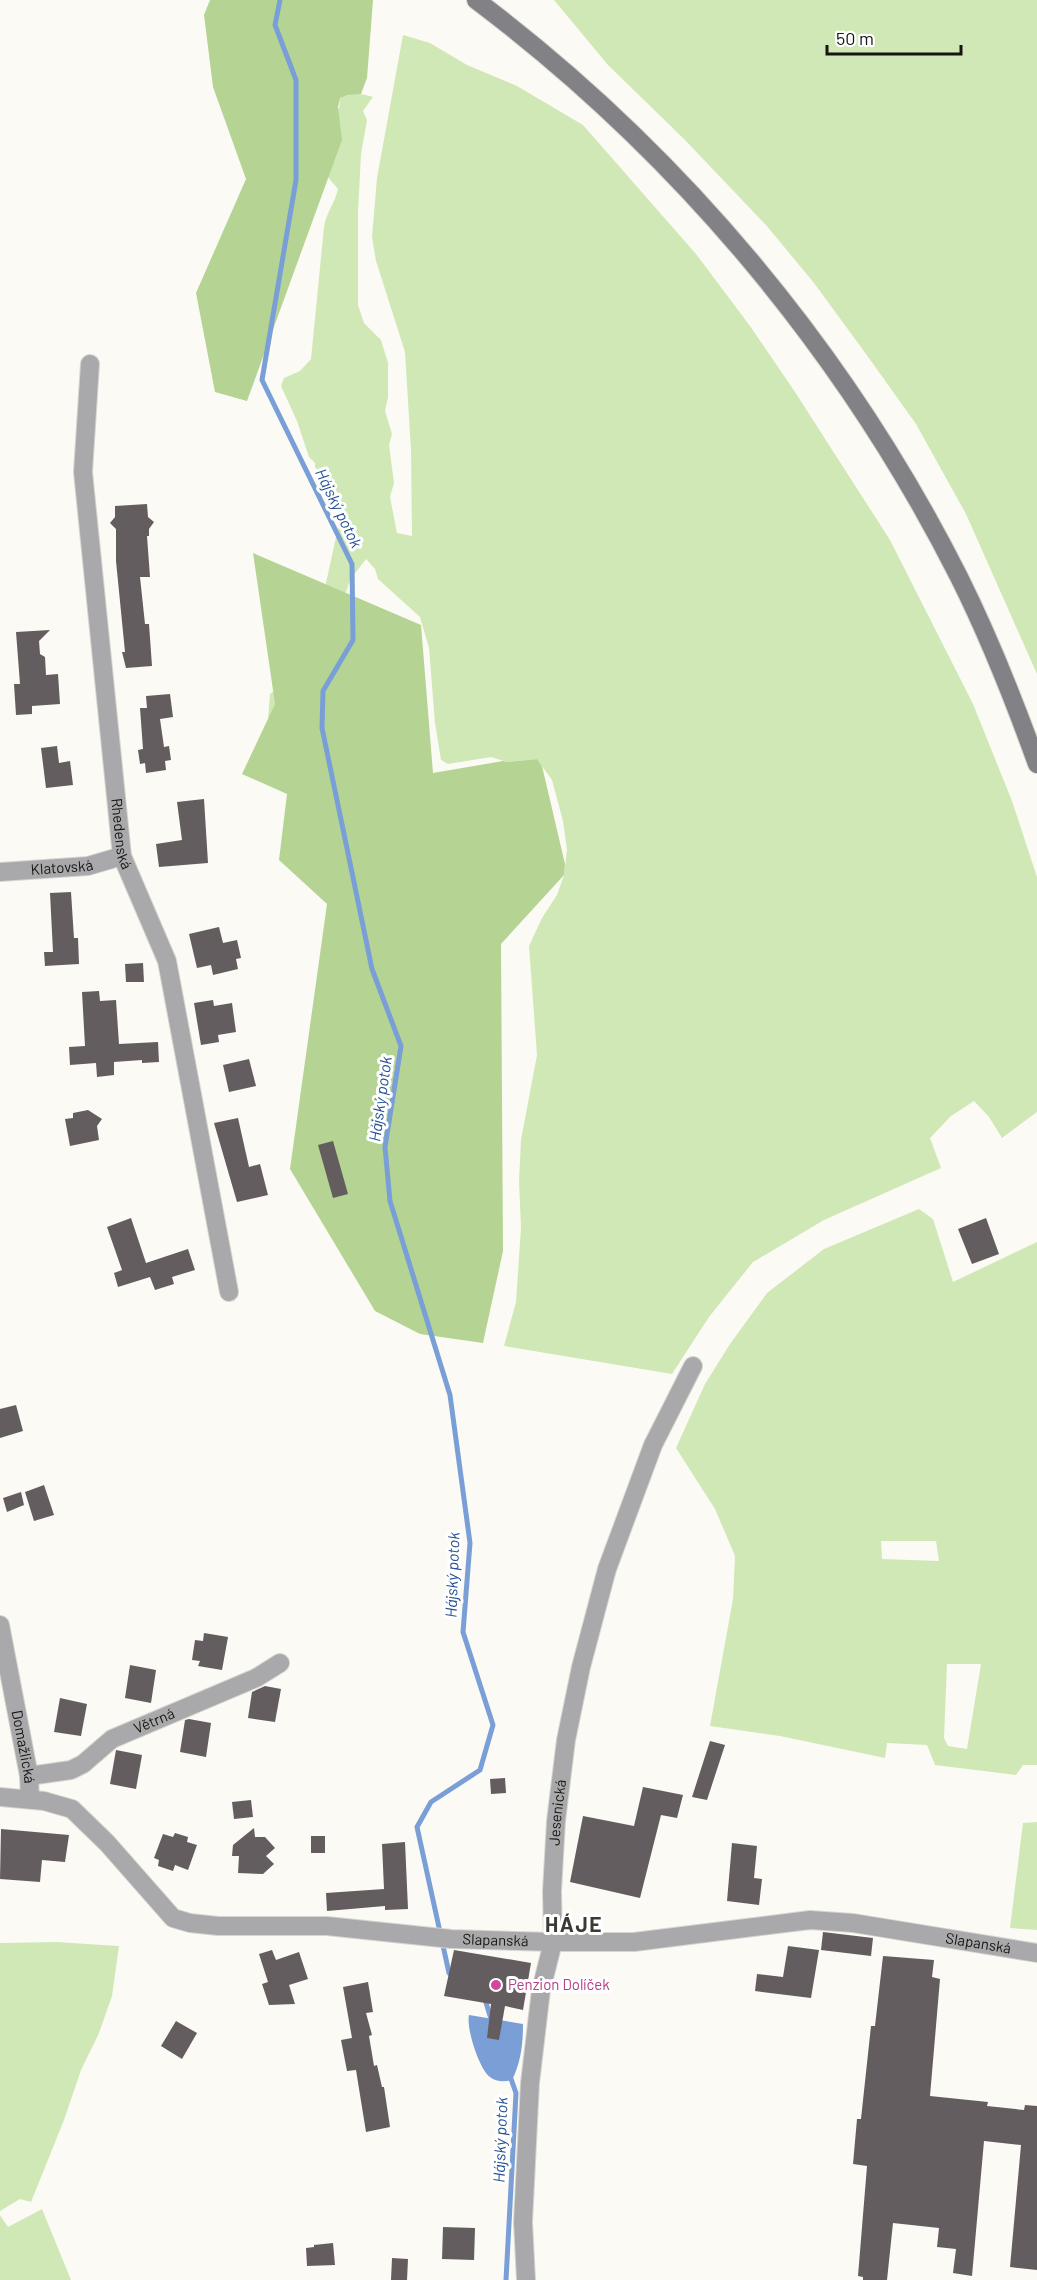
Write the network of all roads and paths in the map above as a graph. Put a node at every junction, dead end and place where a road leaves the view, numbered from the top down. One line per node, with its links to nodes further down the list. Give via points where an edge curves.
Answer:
1 (476, 0): 3 (main road, via 606,108 675,176 774,288 844,382 904,475 959,577 1008,686)
2 (90, 364): 4 (street, Rhedenská, via 83,472)
3 (1037, 764)
4 (122, 856): 5 (street, Klatovská, via 88,866); 6 (street, Rhedenská, via 167,961)
5 (0, 872)
6 (229, 1292)
7 (693, 1366): 13 (street, Jesenická, via 653,1445 607,1569 581,1667 566,1740 556,1821)
8 (0, 1625): 10 (street, Domažlická)
9 (280, 1663): 10 (street, Větrná, via 256,1678 112,1739 71,1770)
10 (29, 1776): 12 (street, Domažlická)
11 (0, 1797): 12 (street)
12 (30, 1799): 13 (street, Slapanská, via 72,1809 173,1918 218,1926 327,1926 451,1939)
13 (554, 1942): 14 (street, Slapanská, via 634,1942 810,1920 853,1923); 15 (street, Jesenická, via 541,1990 530,2083 523,2222)
14 (1037, 1953)
15 (526, 2280)

